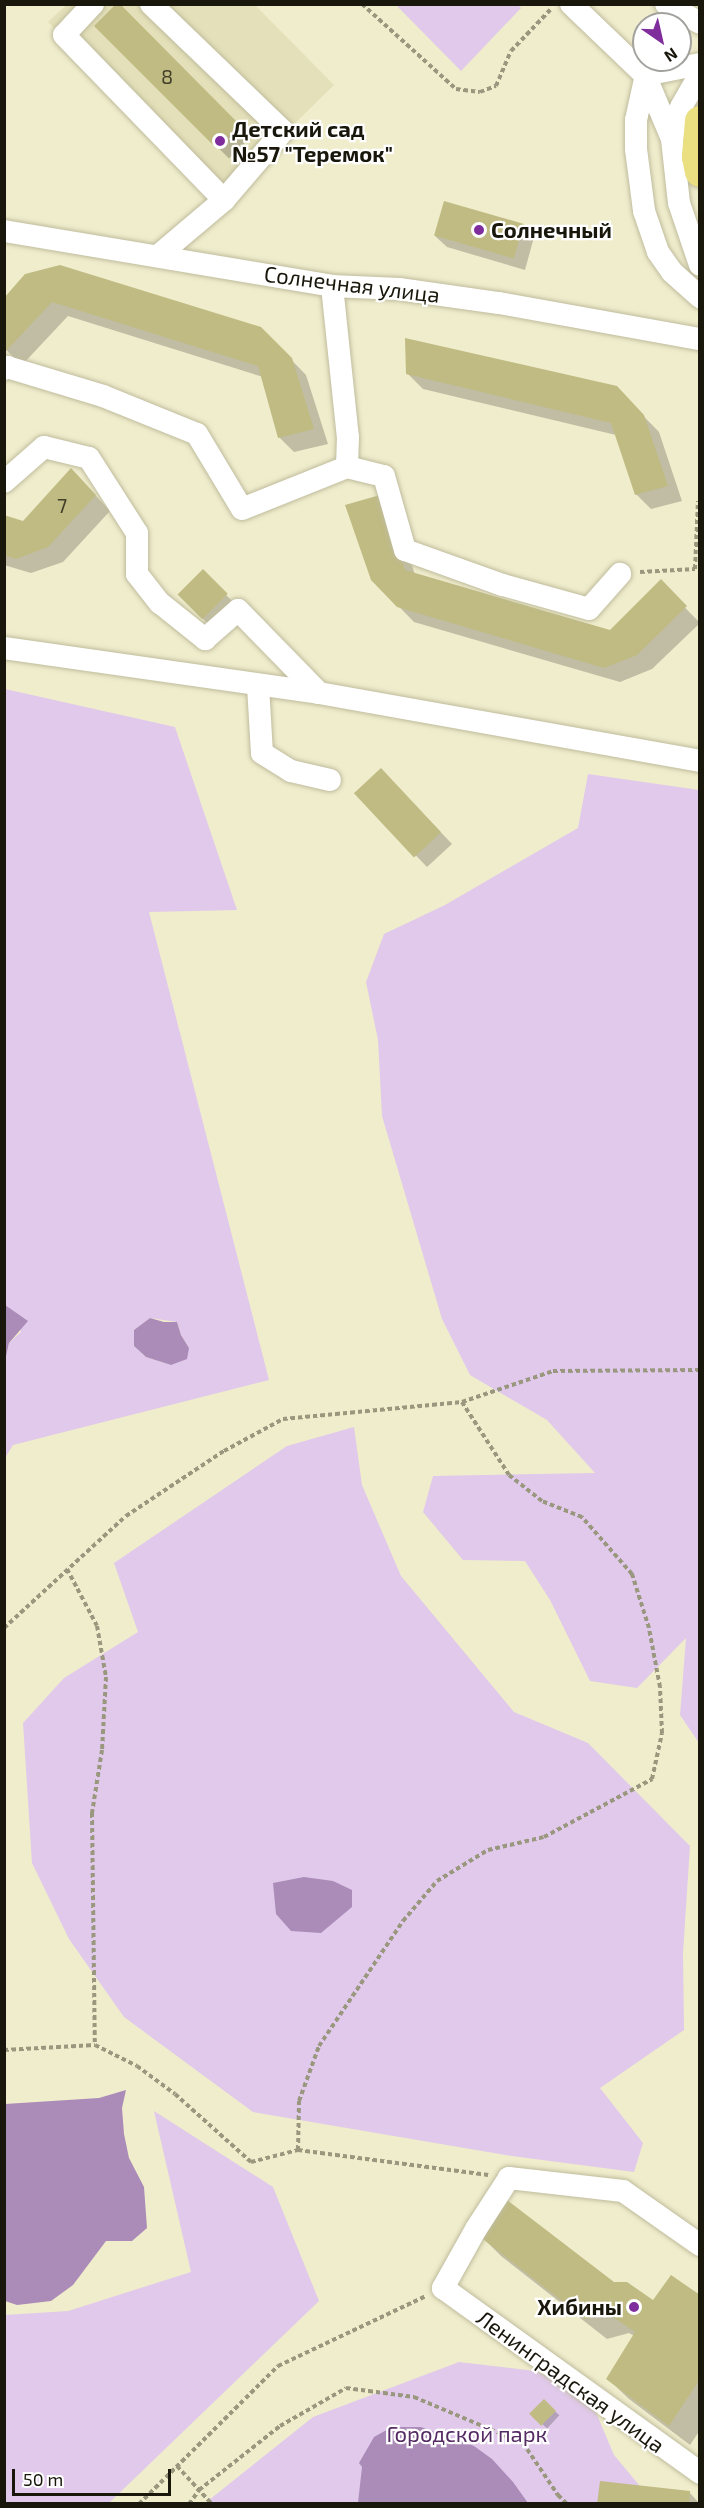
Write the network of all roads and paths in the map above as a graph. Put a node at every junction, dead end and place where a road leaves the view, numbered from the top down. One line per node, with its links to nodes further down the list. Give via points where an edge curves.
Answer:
1 (93, 4): 15 (street, via 64,35)
2 (151, 4): 15 (street, via 283,131)
3 (362, 4): 4 (path, via 456,90 480,92 495,86 511,51)
4 (555, 4)
5 (571, 4): 8 (street)
6 (668, 10): 7 (street)
7 (699, 23)
8 (632, 54)
9 (647, 72): 20 (street, via 636,120 644,211 658,252 672,272)
10 (650, 72): 13 (street)
11 (699, 74): 13 (street, via 681,107)
12 (699, 121): 14 (main road)
13 (672, 139): 18 (street, via 679,203)
14 (699, 171)
15 (224, 200): 17 (street)
16 (4, 231): 17 (street, Солнечная улица)
17 (159, 255): 19 (street, Солнечная улица)
18 (699, 266)
19 (332, 286): 21 (street, Солнечная улица, via 399,289 499,303); 23 (street, via 348,437)
20 (699, 297)
21 (699, 339)
22 (4, 369): 23 (street, via 103,396 197,434 242,509)
23 (347, 467): 26 (street, via 384,476 405,549 503,585 589,609)
24 (4, 482): 29 (street, via 44,447 89,458 137,532 138,574 160,603 205,639 238,610)
25 (698, 501): 26 (path, via 695,569)
26 (620, 574)
27 (4, 648): 28 (street)
28 (258, 686): 29 (street); 31 (street, via 262,753 291,771)
29 (319, 693): 30 (street)
30 (699, 760)
31 (330, 780)
32 (699, 1370): 33 (path, via 553,1371)
33 (462, 1402): 34 (path, via 283,1419 224,1451 126,1516); 40 (path, via 509,1475 542,1501 582,1517 632,1574 649,1628 660,1686 662,1733 652,1779 576,1822 544,1837 488,1850 437,1881 403,1921 319,2046 299,2101)
34 (67, 1569): 36 (path); 38 (path, via 97,1626 106,1677 102,1750 92,1813)
35 (4, 1620): 36 (path)
36 (10, 1620): 37 (path)
37 (4, 1628)
38 (95, 2045): 39 (path); 40 (path, via 136,2066 175,2094 251,2162)
39 (4, 2050)
40 (298, 2150): 41 (path)
41 (509, 2178): 42 (street, via 623,2191); 43 (street)
42 (699, 2245)
43 (443, 2288): 44 (path, via 278,2366); 45 (street, Ленинградская улица)
44 (177, 2466): 46 (path); 47 (path)
45 (699, 2473)
46 (200, 2490): 48 (path); 49 (path); 50 (path, via 280,2426 346,2388 414,2397 523,2443)
47 (139, 2504)
48 (189, 2504)
49 (212, 2504)
50 (567, 2504)

